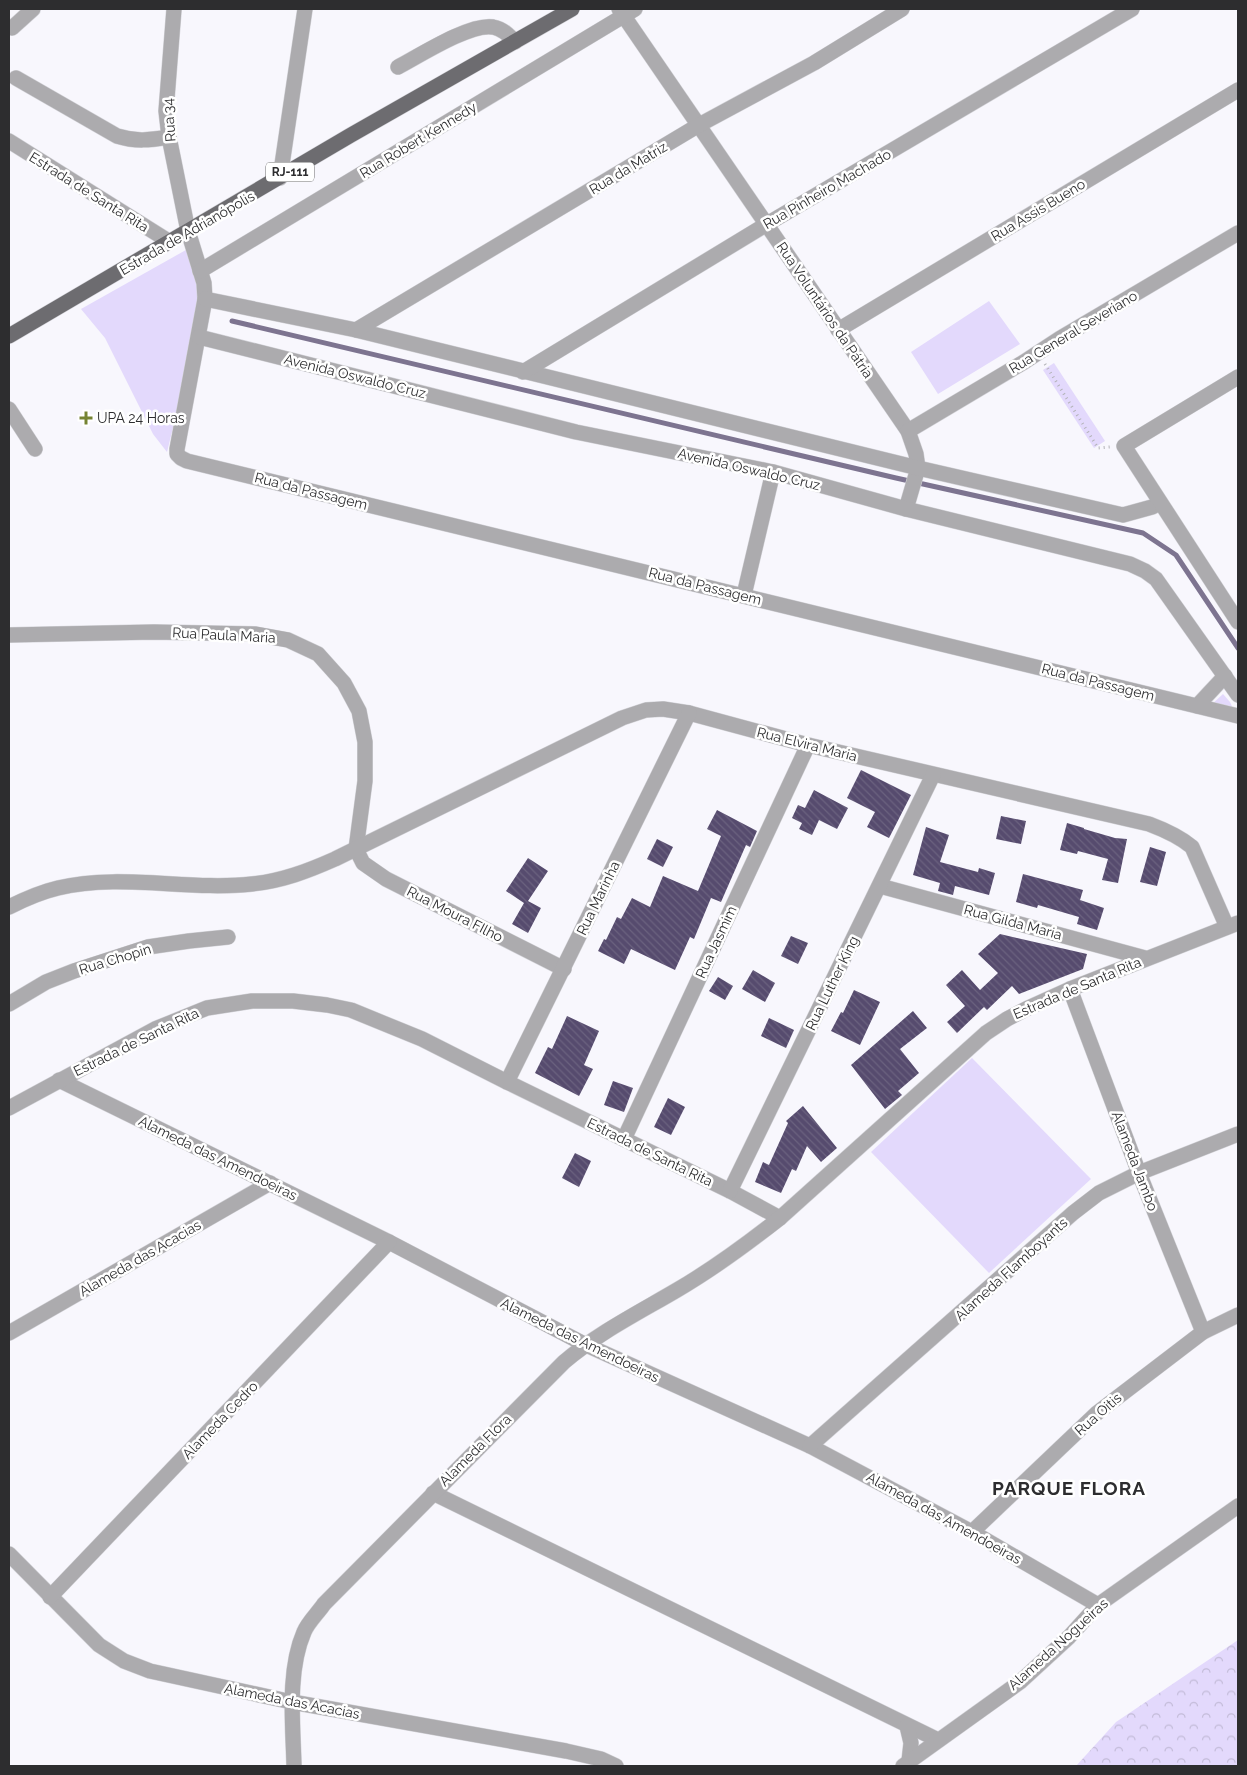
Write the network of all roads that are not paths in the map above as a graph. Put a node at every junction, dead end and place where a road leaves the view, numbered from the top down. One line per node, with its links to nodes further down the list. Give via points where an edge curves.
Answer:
1 (33, 9): 8 (street)
2 (174, 9): 14 (street, Rua 34, via 166,111)
3 (305, 9): 16 (street)
4 (572, 9): 9 (main road, Estrada de Adrianópolis / RJ-111)
5 (902, 9): 13 (street, Rua da Matriz, via 814,63)
6 (1132, 9): 17 (street, Rua Pinheiro Machado)
7 (626, 11): 13 (street, Rua Voluntários da Pátria); 21 (street, Rua Robert Kennedy)
8 (10, 28)
9 (515, 42): 10 (street, via 506,32 493,27 477,29 455,36); 16 (main road, Estrada de Adrianópolis / RJ-111)
10 (398, 67)
11 (16, 78): 14 (street, via 117,136 145,141)
12 (1238, 90): 24 (street, Rua Assis Bueno)
13 (699, 125): 17 (street, Rua Voluntários da Pátria); 23 (street, Rua da Matriz)
14 (169, 137): 18 (street, Rua 34)
15 (9, 141): 20 (street, Estrada de Santa Rita)
16 (280, 178): 18 (main road, Estrada de Adrianópolis / RJ-111)
17 (767, 224): 24 (street, Rua Voluntários da Pátria); 27 (street, Rua Pinheiro Machado)
18 (188, 231): 20 (main road, Estrada de Adrianópolis / RJ-111); 21 (street, Rua 34)
19 (1238, 233): 30 (street, Rua General Severiano)
20 (170, 242): 26 (main road, Estrada de Adrianópolis / RJ-111)
21 (200, 271): 22 (street, Rua 34)
22 (205, 304): 23 (street); 25 (street, Rua 34)
23 (356, 330): 27 (street)
24 (838, 330): 30 (street, Rua Voluntários da Pátria)
25 (200, 332): 32 (street, Rua 34); 33 (street, Avenida Oswaldo Cruz, via 576,432)
26 (9, 336)
27 (523, 372): 34 (street)
28 (1238, 377): 36 (street, via 1124,446)
29 (9, 409): 31 (street)
30 (908, 432): 34 (street, Rua Voluntários da Pátria, via 916,454)
31 (35, 449)
32 (177, 449): 37 (street, Rua da Passagem, via 178,455 187,461)
33 (772, 472): 35 (street, Avenida Oswaldo Cruz); 37 (street)
34 (917, 472): 35 (street); 36 (street, via 1123,515)
35 (908, 502): 40 (street, Avenida Oswaldo Cruz, via 1145,570 1156,579)
36 (1156, 505): 38 (street)
37 (744, 595): 42 (street, Rua da Passagem)
38 (1238, 622)
39 (9, 635): 47 (street, Rua Paula Maria, via 256,634 288,640 318,654 344,683 359,711 365,742 365,781)
40 (1225, 676): 41 (street, Avenida Oswaldo Cruz); 42 (street)
41 (1238, 695)
42 (1197, 706): 44 (street, Rua da Passagem)
43 (689, 713): 45 (street, Rua Elvira Maria); 47 (street, Rua Elvira Maria, via 646,710 622,718); 53 (street, Rua Marinha)
44 (1238, 716)
45 (808, 745): 46 (street, Rua Elvira Maria); 60 (street, Rua Jasmim)
46 (933, 775): 48 (street, Rua Luther King); 50 (street, Rua Elvira Maria, via 1149,824 1182,838 1192,847)
47 (356, 849): 49 (street, via 289,878 201,887 92,884 58,888); 53 (street, Rua Moura FIlho, via 363,863 386,879)
48 (880, 886): 52 (street, Rua Gilda Maria); 63 (street, Rua Luther King)
49 (9, 907)
50 (1233, 925): 52 (street, Estrada de Santa Rita)
51 (228, 937): 55 (street, Rua Chopin, via 148,947 53,980)
52 (1145, 958): 54 (street, Estrada de Santa Rita)
53 (564, 969): 57 (street, Rua Marinha)
54 (1070, 989): 61 (street, Alameda Jambo); 64 (street, Estrada de Santa Rita, via 1028,1008 986,1033)
55 (9, 1004)
56 (59, 1080): 57 (street, Estrada de Santa Rita, via 156,1029 207,1008 252,1001 293,1001 351,1010 422,1039); 58 (street, Estrada de Santa Rita); 62 (street, Alameda das Amendoeiras)
57 (507, 1082): 60 (street, Estrada de Santa Rita)
58 (9, 1108)
59 (1238, 1134): 61 (street, Alameda Flamboyants)
60 (624, 1139): 63 (street, Estrada de Santa Rita)
61 (1139, 1173): 67 (street, Alameda Jambo); 70 (street, Alameda Flamboyants, via 1099,1193 1073,1213)
62 (270, 1183): 65 (street, Alameda das Amendoeiras); 68 (street, Alameda das Acacias)
63 (730, 1191): 64 (street, Estrada de Santa Rita)
64 (780, 1218): 69 (street, Alameda Flora, via 715,1267)
65 (389, 1242): 69 (street, Alameda das Amendoeiras); 75 (street, Alameda Cedro)
66 (1238, 1315): 67 (street, Rua Oitis)
67 (1203, 1332): 73 (street, Rua Oitis, via 1096,1413)
68 (9, 1333)
69 (584, 1344): 70 (street, Alameda das Amendoeiras); 71 (street, Alameda Flora)
70 (810, 1446): 73 (street, Alameda das Amendoeiras)
71 (433, 1493): 77 (street, Alameda Flora, via 324,1604 305,1630 297,1651); 78 (street)
72 (1238, 1506): 76 (street, Alameda Nogueiras)
73 (972, 1532): 76 (street, Alameda das Amendoeiras)
74 (9, 1554): 75 (street, Alameda das Acacias)
75 (50, 1597): 77 (street, Alameda das Acacias, via 98,1645 124,1661 150,1671)
76 (1098, 1605): 79 (street, Alameda Nogueiras, via 1033,1671)
77 (292, 1702): 81 (street, Alameda Flora); 82 (street, Alameda das Acacias, via 566,1751)
78 (907, 1726): 79 (street); 80 (street, via 911,1742)
79 (938, 1740): 80 (street, Alameda Nogueiras)
80 (906, 1764)
81 (294, 1766)
82 (616, 1766)

